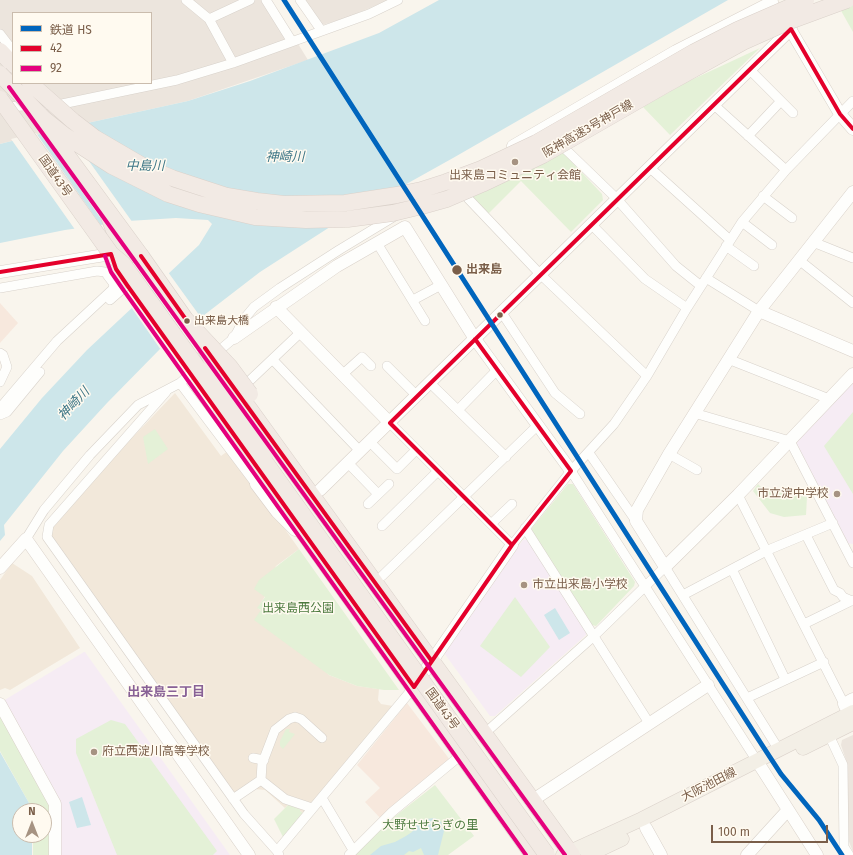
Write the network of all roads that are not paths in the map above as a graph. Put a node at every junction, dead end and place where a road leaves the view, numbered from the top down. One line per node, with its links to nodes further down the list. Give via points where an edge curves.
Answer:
1 (186, 0): 9 (street)
2 (250, 0): 9 (street)
3 (266, 0): 13 (street)
4 (300, 0): 11 (street)
5 (398, 0): 11 (street, via 369,14)
6 (806, 0): 22 (highway, 阪神高速3号神戸線, bridge, via 694,52 536,143 481,169 397,196 345,203 284,204 257,201 214,192 172,178 143,166 95,138)
7 (847, 0): 21 (highway, 阪神高速3号神戸線, bridge, via 743,42 543,155 482,184 447,199 422,206 348,219 255,217 168,194 112,166 64,135 44,119)
8 (773, 1): 10 (street); 32 (street, via 676,50)
9 (208, 19): 15 (street)
10 (791, 29): 17 (street); 31 (street)
11 (321, 30): 13 (street)
12 (0, 34): 14 (street)
13 (291, 40): 15 (street)
14 (12, 50)
15 (233, 63): 27 (street, via 177,80)
16 (2, 64): 18 (highway, 阪神高速3号神戸線, bridge); 19 (highway, 国道43号)
17 (749, 69): 25 (street); 28 (street)
18 (12, 77)
19 (12, 79)
20 (15, 84): 41 (highway, 国道43号, bridge)
21 (17, 84)
22 (31, 84)
23 (41, 84): 27 (street)
24 (0, 99): 49 (highway, 国道43号, bridge)
25 (780, 101): 30 (street); 34 (street)
26 (853, 101): 31 (street)
27 (62, 104): 29 (street)
28 (713, 104): 34 (street); 35 (street)
29 (0, 107)
30 (793, 113)
31 (840, 114): 33 (street); 36 (street)
32 (545, 128): 37 (street); 39 (street)
33 (853, 129)
34 (748, 136): 36 (street)
35 (649, 166): 39 (street); 47 (street)
36 (786, 170): 38 (street)
37 (431, 195): 55 (street, via 459,190); 69 (street, via 280,288 254,307)
38 (764, 196): 42 (street); 43 (street)
39 (616, 198): 44 (street); 56 (street, via 676,266)
40 (851, 199): 45 (street)
41 (107, 210): 49 (highway, bridge, via 116,236); 50 (highway, 国道43号, bridge)
42 (792, 218)
43 (742, 222): 47 (street); 48 (street)
44 (591, 224): 55 (street); 63 (street, via 645,279)
45 (813, 242): 51 (street); 52 (street)
46 (377, 243): 58 (street, via 405,227); 60 (street); 62 (street)
47 (728, 243): 53 (street); 56 (street)
48 (772, 245)
49 (111, 254): 50 (highway); 54 (street); 57 (highway, 国道43号, via 116,269); 166 (highway, 国道43号, bridge, via 123,264)
50 (141, 256): 66 (highway, 国道43号)
51 (853, 258)
52 (798, 260): 61 (street); 64 (street)
53 (754, 266)
54 (0, 272)
55 (540, 274): 65 (street); 81 (street)
56 (704, 282): 63 (street); 64 (street)
57 (127, 285): 93 (street, via 67,340 7,412); 135 (highway, 国道43号)
58 (441, 285): 60 (street); 70 (street)
59 (0, 288): 89 (street, via 98,271 105,272 114,284 113,289 57,341)
60 (413, 300): 67 (street)
61 (853, 303)
62 (276, 307): 68 (street); 69 (street)
63 (687, 308): 81 (street)
64 (759, 311): 72 (street); 74 (street)
65 (502, 312): 70 (street); 92 (street, via 555,393)
66 (187, 321): 71 (highway, 国道43号, bridge); 86 (highway, bridge, via 210,344)
67 (425, 321)
68 (301, 332): 75 (street); 79 (street)
69 (234, 338): 83 (street)
70 (475, 340): 78 (street); 84 (street)
71 (205, 348): 86 (highway, 国道43号, bridge); 162 (highway, 国道43号, bridge, via 222,379 284,471)
72 (853, 351)
73 (0, 353): 82 (street, via 7,367)
74 (728, 358): 88 (street); 91 (street)
75 (273, 360): 86 (street); 99 (street)
76 (371, 366): 79 (street, via 362,357)
77 (387, 366): 87 (street)
78 (497, 370): 90 (street); 95 (street)
79 (343, 374): 94 (street)
80 (853, 374): 88 (street)
81 (647, 376): 100 (street, via 614,424)
82 (0, 382)
83 (180, 383): 85 (street); 107 (street)
84 (430, 383): 87 (street); 90 (street)
85 (168, 390): 121 (street, via 138,405 90,455 44,510); 155 (street, via 49,525 47,537)
86 (246, 393): 109 (highway); 132 (highway, 国道43号)
87 (417, 396): 94 (street)
88 (829, 399): 96 (street)
89 (0, 408)
90 (458, 410): 102 (street)
91 (694, 413): 96 (street); 101 (street)
92 (580, 414)
93 (0, 415)
94 (390, 423): 97 (street); 98 (street)
95 (538, 425): 102 (street); 106 (street)
96 (790, 441): 111 (street); 116 (street)
97 (370, 442): 98 (street, via 397,469); 99 (street)
98 (416, 450): 105 (street)
99 (360, 451): 103 (street)
100 (589, 452): 106 (street); 115 (street)
101 (668, 454): 104 (street); 115 (street, via 637,510)
102 (506, 457): 112 (street)
103 (348, 463): 109 (street); 110 (street)
104 (697, 470)
105 (438, 471): 112 (street); 118 (street)
106 (571, 471): 119 (street); 129 (street)
107 (256, 484): 135 (street, via 277,512 291,525 367,630)
108 (389, 484): 110 (street)
109 (320, 490): 128 (highway)
110 (378, 494): 113 (street)
111 (738, 495): 123 (street); 125 (street)
112 (464, 498): 117 (street); 128 (street)
113 (368, 504)
114 (512, 504): 117 (street)
115 (636, 521): 125 (street)
116 (833, 523): 120 (street); 124 (street)
117 (491, 524): 122 (street)
118 (382, 526)
119 (525, 528): 122 (street); 134 (street)
120 (806, 535): 123 (street); 131 (street, via 834,590)
121 (26, 539): 126 (street); 164 (street)
122 (512, 546): 136 (street)
123 (768, 550): 127 (street); 133 (street)
124 (853, 563)
125 (665, 567): 129 (street); 130 (street)
126 (0, 568)
127 (732, 569): 130 (street); 138 (street)
128 (382, 576): 132 (highway)
129 (645, 585): 134 (street); 139 (street)
130 (683, 595): 141 (street)
131 (852, 601): 133 (street)
132 (401, 619): 136 (highway, 国道43号)
133 (804, 624): 137 (street)
134 (594, 636): 144 (street); 145 (street)
135 (386, 648): 140 (highway, 国道43号)
136 (431, 660): 140 (street); 145 (highway, 国道43号)
137 (824, 662): 138 (street); 143 (street)
138 (785, 679): 141 (street)
139 (708, 685): 144 (street); 152 (street)
140 (414, 687): 149 (highway, 国道43号); 154 (street)
141 (747, 698): 148 (street)
142 (0, 704): 163 (street, via 55,804)
143 (851, 712): 146 (main road, 大阪池田線); 148 (main road, 大阪池田線)
144 (649, 723): 156 (street)
145 (484, 734): 156 (highway, 国道43号)
146 (829, 735): 152 (main road, 大阪池田線); 171 (street, via 843,765 844,847)
147 (322, 738): 151 (street, via 301,719 289,719 275,730)
148 (779, 750): 152 (main road, 大阪池田線)
149 (461, 755): 160 (street, via 392,812); 165 (highway, 国道43号)
150 (252, 758): 151 (street)
151 (264, 760): 153 (street)
152 (759, 764): 158 (street); 159 (main road, 大阪池田線); 162 (main road, 大阪池田線)
153 (261, 780): 155 (street); 157 (street, via 285,798)
154 (322, 798): 160 (street); 161 (street)
155 (233, 799): 161 (street)
156 (533, 800): 162 (highway, 国道43号)
157 (309, 807)
158 (788, 810): 169 (street); 170 (street)
159 (646, 828): 167 (main road, 大阪池田線); 168 (street)
160 (351, 852)
161 (278, 853)
162 (566, 854)
163 (55, 855)
164 (249, 855)
165 (533, 855)
166 (547, 855)
167 (588, 855)
168 (661, 855)
169 (747, 855)
170 (817, 855)
171 (849, 855)

